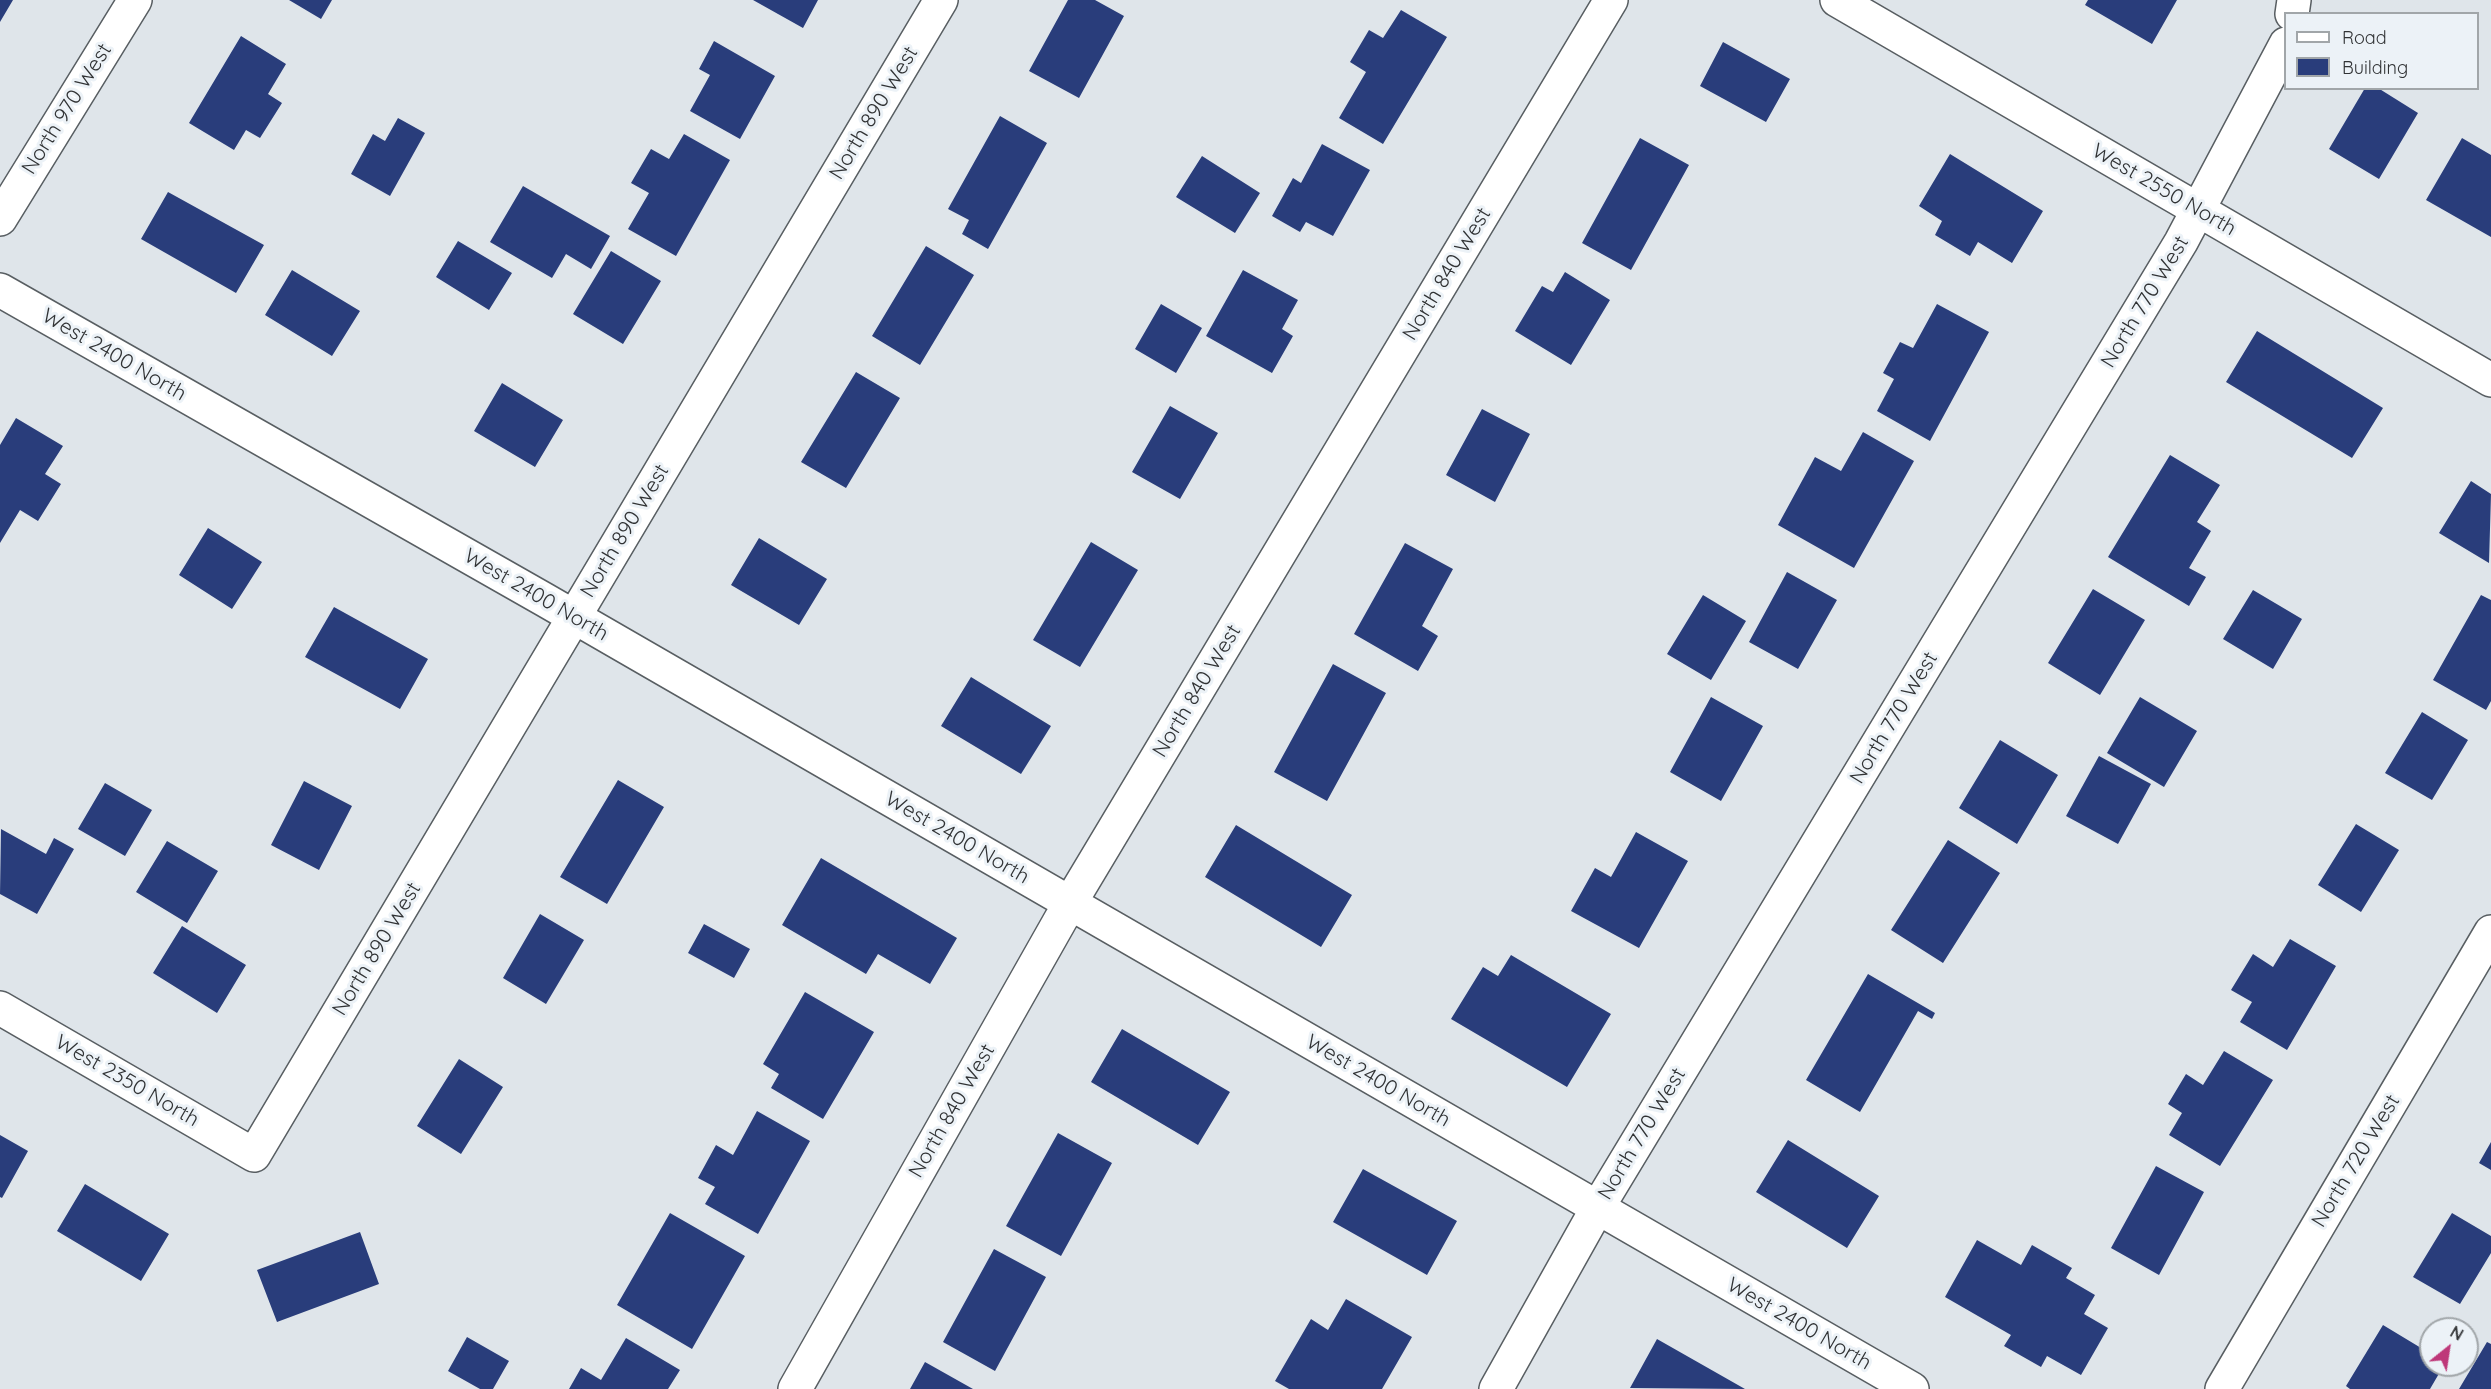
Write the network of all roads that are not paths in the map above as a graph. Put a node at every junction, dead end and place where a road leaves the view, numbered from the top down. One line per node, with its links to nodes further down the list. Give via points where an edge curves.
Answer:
1 (135, 0): 7 (street, North 970 West)
2 (941, 0): 10 (street, North 890 West)
3 (1611, 0): 11 (street, North 840 West)
4 (1837, 0): 6 (street, West 2550 North)
5 (2284, 48): 6 (street, North 770 West)
6 (2200, 210): 9 (street, West 2550 North); 15 (street, North 770 West)
7 (0, 219)
8 (0, 290): 10 (street, West 2400 North)
9 (2491, 380)
10 (574, 617): 11 (street, West 2400 North); 14 (street, North 890 West)
11 (1070, 903): 15 (street, West 2400 North); 16 (street, North 840 West)
12 (2491, 932): 19 (street, North 720 West)
13 (0, 1008): 14 (street, West 2350 North)
14 (254, 1155)
15 (1598, 1208): 17 (street, North 770 West); 18 (street, West 2400 North)
16 (795, 1389)
17 (1496, 1389)
18 (1912, 1389)
19 (2222, 1389)

